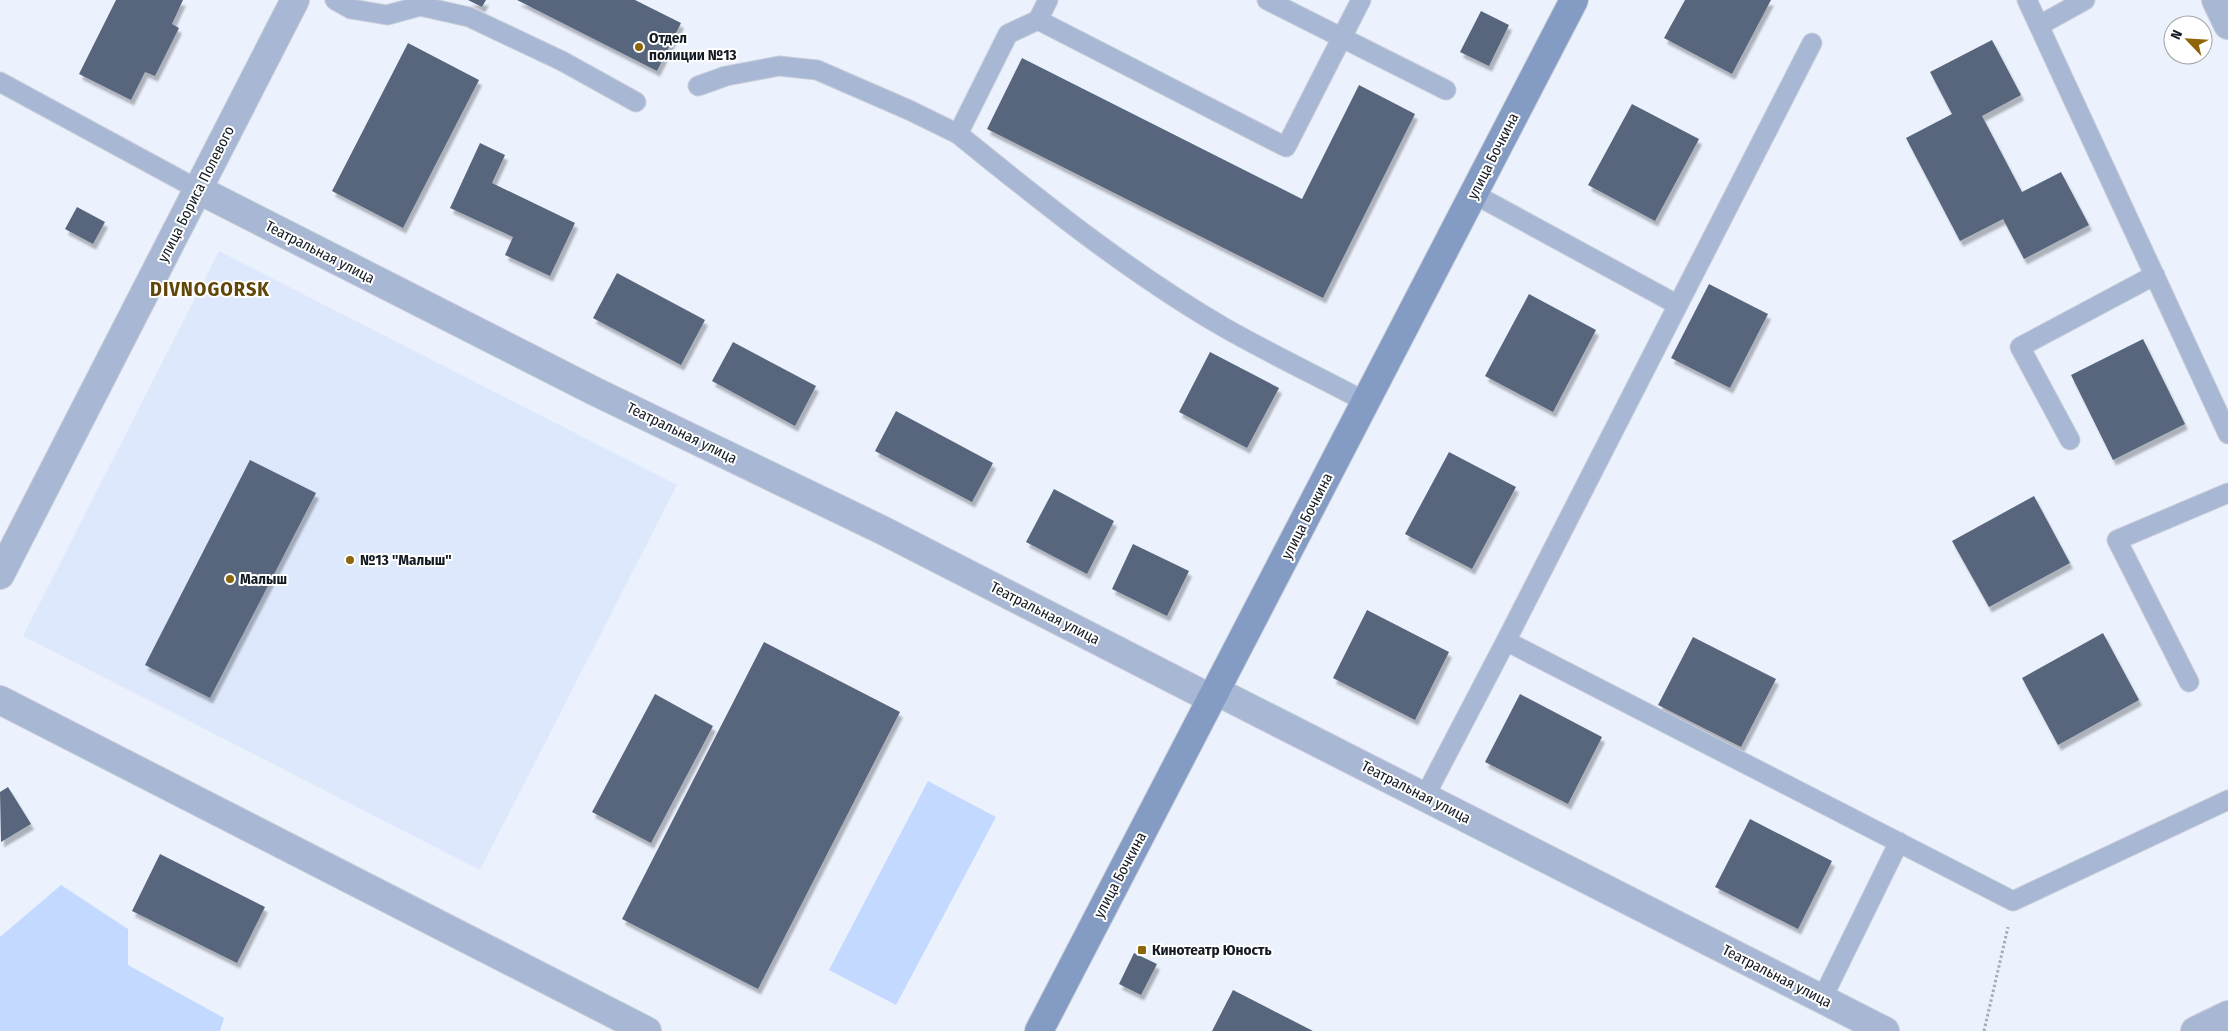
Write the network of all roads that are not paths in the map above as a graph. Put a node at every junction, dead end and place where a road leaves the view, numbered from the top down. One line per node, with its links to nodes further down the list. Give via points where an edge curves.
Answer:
1 (295, 0): 20 (street, улица Бориса Полевого)
2 (335, 0): 18 (lane, via 351,9 387,15 420,6 469,17 562,61)
3 (1048, 0): 10 (lane)
4 (1267, 0): 13 (lane)
5 (1361, 0): 13 (lane)
6 (1574, 0): 21 (main road, улица Бочкина)
7 (2027, 0): 11 (lane)
8 (2085, 0): 11 (lane)
9 (2216, 0): 12 (street)
10 (1038, 20): 13 (lane, via 1286,147); 19 (lane, via 1008,34)
11 (2040, 25): 22 (lane)
12 (2228, 25)
13 (1342, 37): 17 (lane)
14 (1812, 43): 23 (lane)
15 (0, 82): 20 (lane)
16 (698, 86): 19 (lane, via 726,76 778,66 817,70)
17 (1446, 90)
18 (636, 102)
19 (958, 134): 24 (lane, via 1044,203 1147,277 1225,328)
20 (199, 190): 28 (street, улица Бориса Полевого); 31 (street, Театральная улица, via 594,391)
21 (1474, 194): 23 (lane); 24 (main road, улица Бочкина)
22 (2155, 276): 25 (lane); 26 (lane, via 2020,346)
23 (1678, 305): 29 (lane)
24 (1366, 402): 31 (main road, улица Бочкина)
25 (2228, 434)
26 (2070, 440)
27 (2228, 493): 30 (lane, via 2117,540)
28 (0, 575)
29 (1506, 641): 33 (lane); 35 (lane)
30 (2189, 682)
31 (1214, 695): 33 (street, Театральная улица); 39 (main road, улица Бочкина)
32 (0, 700): 38 (street)
33 (1425, 796): 36 (street, Театральная улица)
34 (2228, 800): 35 (lane, via 2013,901)
35 (1899, 842): 36 (lane)
36 (1822, 999): 40 (street, Театральная улица)
37 (2228, 1015): 41 (street)
38 (647, 1031)
39 (1039, 1031)
40 (1885, 1031)
41 (2195, 1031)

